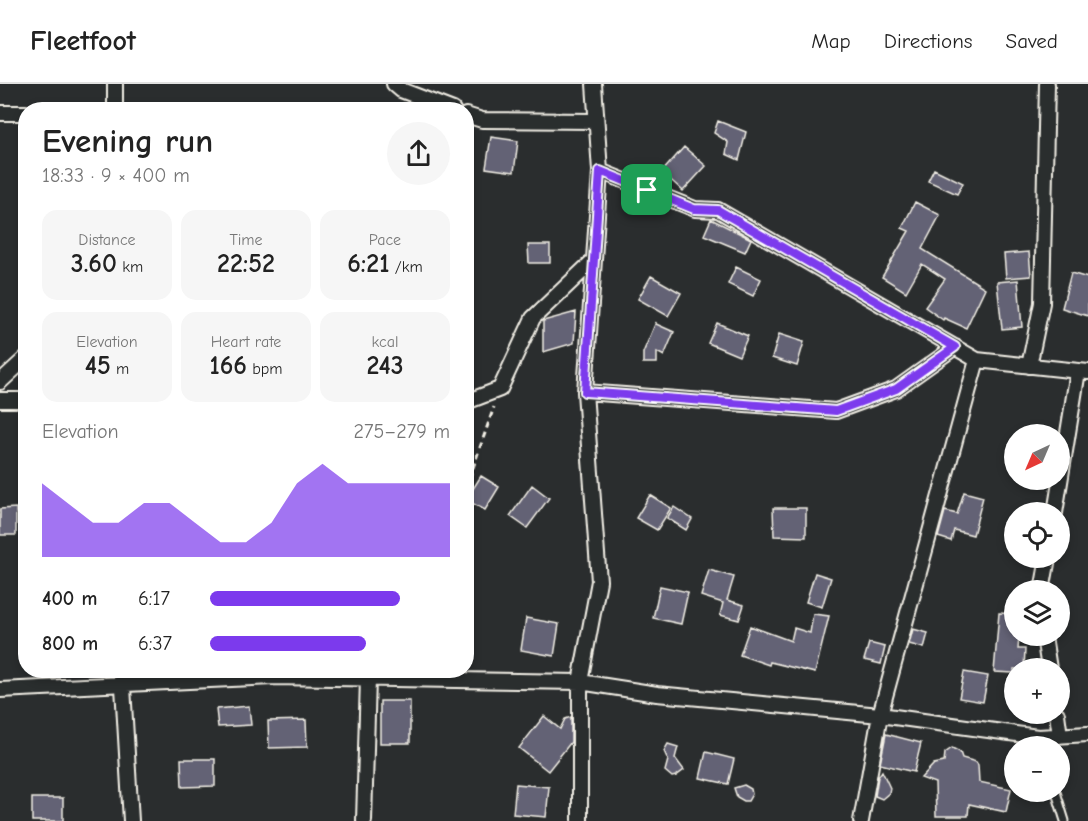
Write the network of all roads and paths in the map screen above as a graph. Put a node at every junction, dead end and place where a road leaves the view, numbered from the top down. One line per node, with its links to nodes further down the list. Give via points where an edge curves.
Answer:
1 (114, 84): 5 (street)
2 (394, 84): 6 (street)
3 (594, 84): 10 (street)
4 (1047, 84): 16 (street, via 1042,303)
5 (115, 102)
6 (432, 102)
7 (0, 113): 8 (street)
8 (18, 113)
9 (474, 118): 10 (street)
10 (596, 121): 11 (street)
11 (600, 171): 12 (street); 13 (street, via 694,209 718,210)
12 (594, 260): 19 (street, via 533,318); 20 (street)
13 (955, 347): 14 (street); 20 (street, via 896,389 836,411)
14 (977, 360): 16 (street); 32 (street)
15 (18, 365): 18 (street)
16 (1029, 366): 17 (street)
17 (1083, 372): 25 (street)
18 (0, 382)
19 (500, 389): 21 (street); 24 (path)
20 (585, 392): 29 (street, via 599,581)
21 (474, 399)
22 (0, 400): 23 (street)
23 (18, 400)
24 (474, 465)
25 (1057, 502)
26 (122, 678): 30 (street)
27 (254, 678): 30 (street)
28 (368, 678): 29 (street); 39 (street)
29 (580, 682): 32 (street, via 657,694); 40 (street)
30 (122, 685): 31 (street); 38 (street)
31 (0, 690)
32 (880, 715): 35 (street); 41 (street)
33 (1058, 724): 36 (street)
34 (1088, 734): 36 (street)
35 (1004, 736)
36 (1060, 736)
37 (1059, 802): 42 (lane)
38 (131, 821)
39 (364, 821)
40 (580, 821)
41 (861, 821)
42 (1065, 821)

